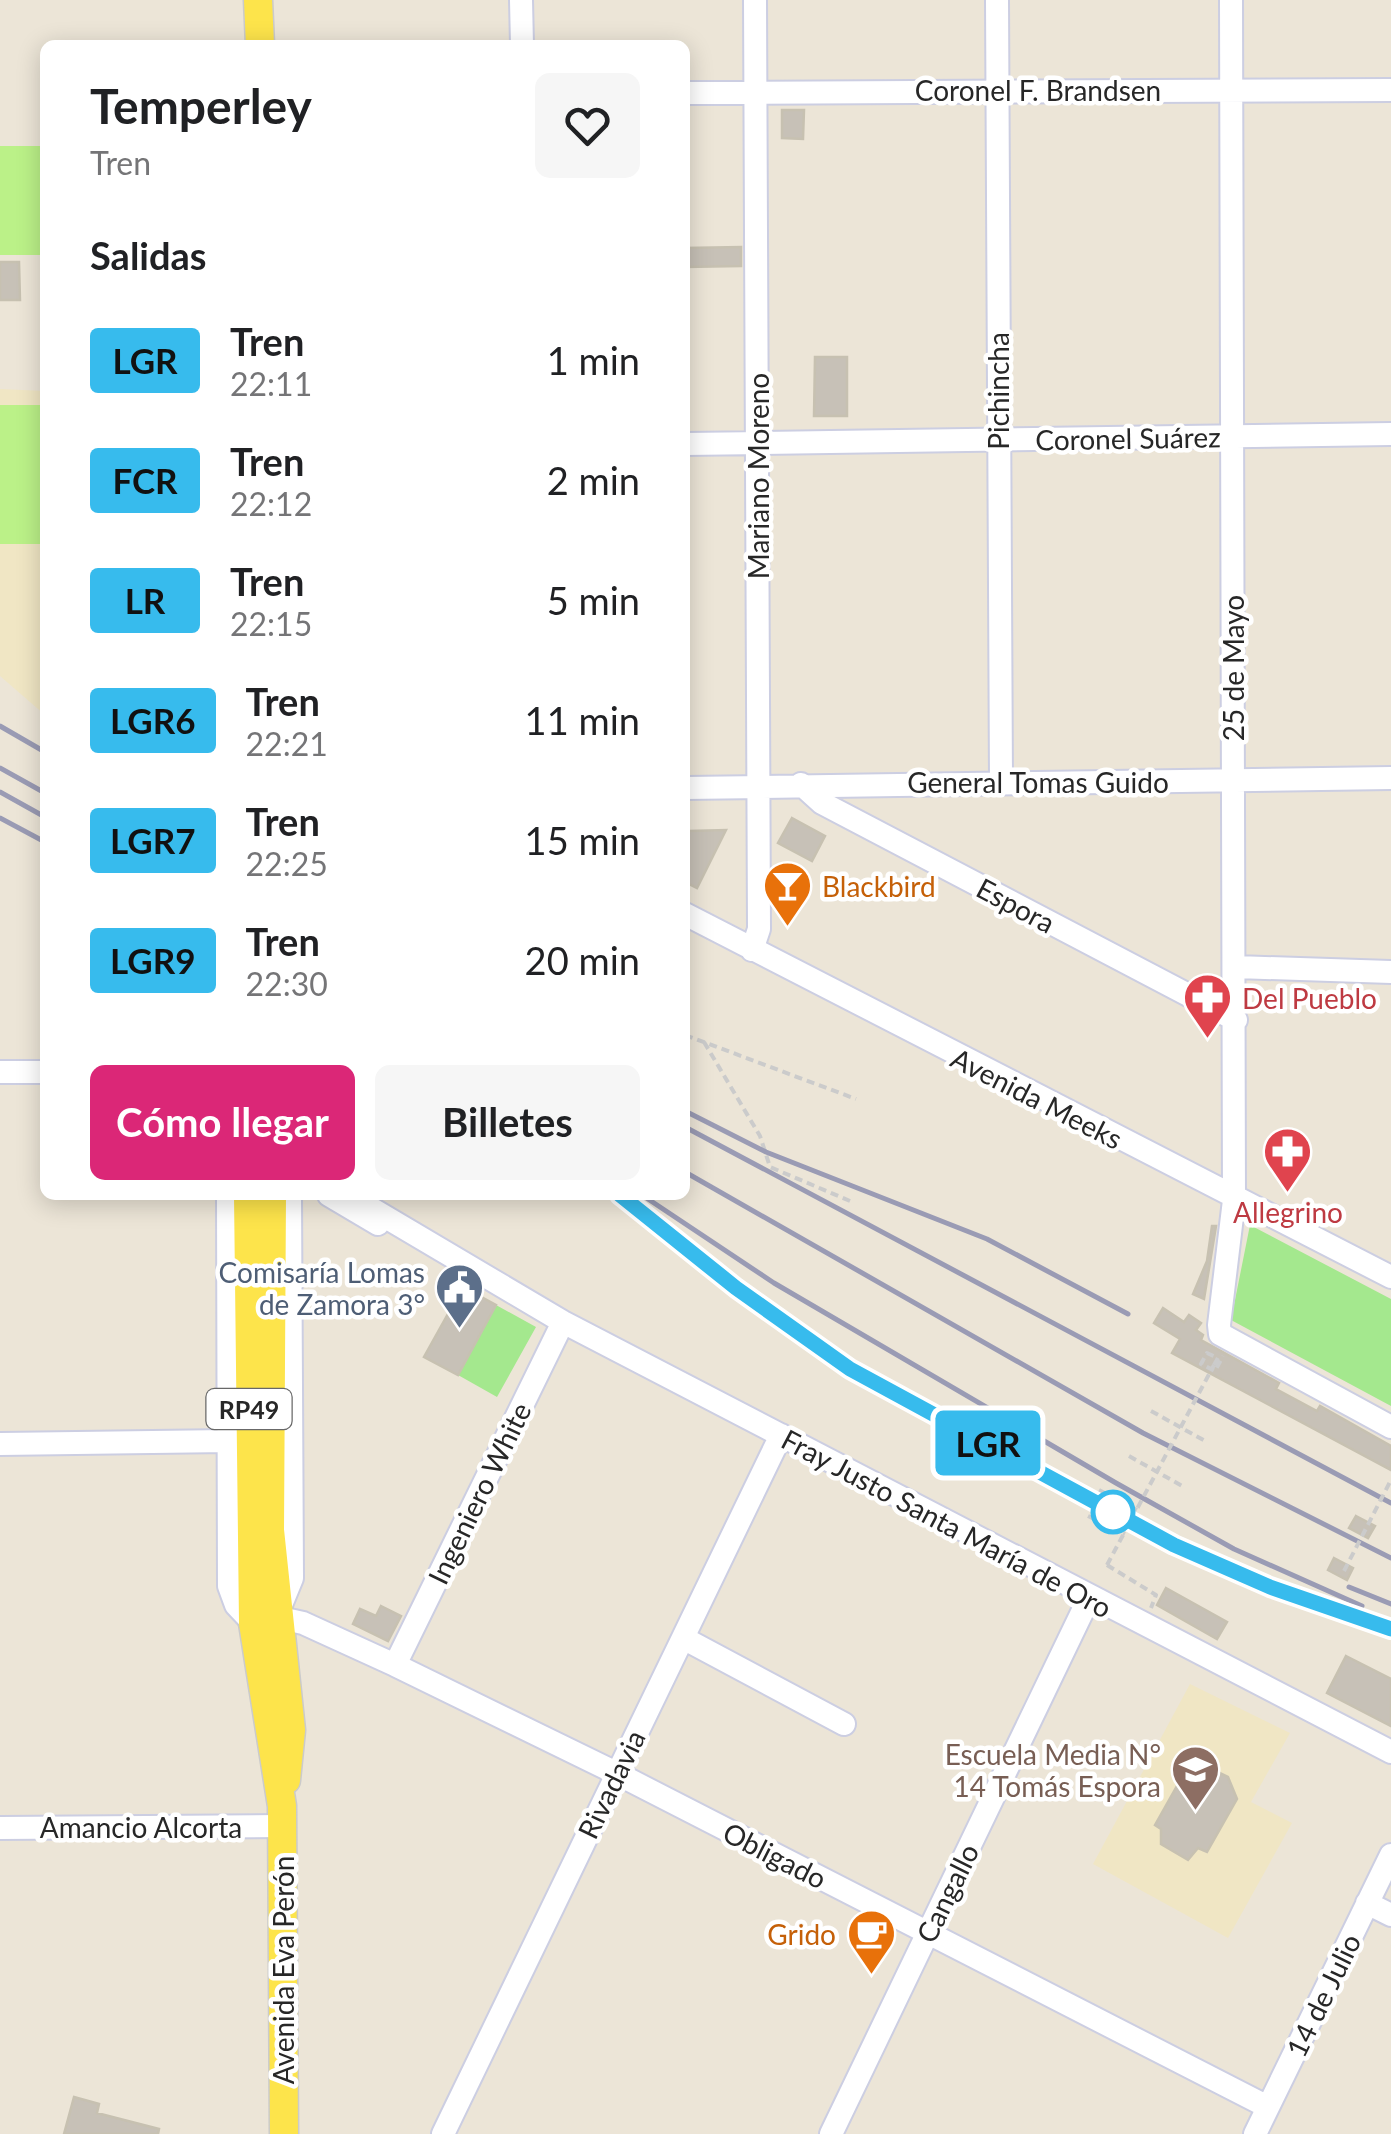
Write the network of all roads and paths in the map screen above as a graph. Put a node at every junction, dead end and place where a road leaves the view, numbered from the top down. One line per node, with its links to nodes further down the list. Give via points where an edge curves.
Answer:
1 (258, 0): 6 (main road)
2 (522, 0): 7 (street)
3 (756, 0): 11 (street, Mariano Moreno)
4 (997, 0): 9 (street, Pichincha)
5 (1231, 0): 8 (street, 25 de Mayo)
6 (260, 40)
7 (522, 40)
8 (1231, 88): 9 (street, Coronel F. Brandsen); 10 (street, Coronel F. Brandsen); 14 (street, 25 de Mayo)
9 (998, 90): 11 (street, Coronel F. Brandsen); 15 (street, Pichincha)
10 (1391, 90)
11 (756, 92): 12 (street, Coronel F. Brandsen); 16 (street, Mariano Moreno)
12 (690, 93)
13 (1391, 434): 14 (street, Coronel Suárez)
14 (1232, 437): 15 (street, Coronel Suárez); 20 (street, 25 de Mayo)
15 (998, 439): 16 (street, Coronel Suárez); 19 (street, Pichincha)
16 (757, 443): 17 (street, Coronel Suárez); 22 (street, Mariano Moreno)
17 (690, 444)
18 (1391, 778): 20 (street, General Tomas Guido)
19 (1001, 781): 20 (street, General Tomas Guido); 21 (street, General Tomas Guido)
20 (1233, 781): 26 (street, 25 de Mayo)
21 (801, 784): 22 (street, General Tomas Guido); 28 (street, Espora, via 822,802)
22 (758, 785): 23 (street, General Tomas Guido); 25 (street, Mariano Moreno, via 758,929)
23 (690, 788)
24 (690, 917): 25 (street, Avenida Meeks)
25 (752, 950): 37 (street, Avenida Meeks)
26 (1236, 967): 27 (street); 28 (street, 25 de Mayo)
27 (1391, 972)
28 (1236, 1020): 37 (street, 25 de Mayo)
29 (690, 1037): 30 (path)
30 (704, 1042): 33 (path); 38 (path, via 760,1136 770,1167)
31 (0, 1072): 32 (street)
32 (40, 1072)
33 (856, 1099)
34 (228, 1200): 47 (street)
35 (248, 1200): 61 (main road, RP49)
36 (287, 1200): 61 (main road, RP49)
37 (1234, 1200): 40 (street, Avenida Meeks); 42 (street, 25 de Mayo)
38 (850, 1201)
39 (363, 1203): 41 (street, Fray Justo Santa María de Oro)
40 (1391, 1277)
41 (563, 1322): 46 (street, Fray Justo Santa María de Oro); 63 (street, Ingeniero White)
42 (1222, 1343): 44 (street); 45 (path, bridge, via 1214,1371 1201,1364 1207,1352 1218,1358 1214,1365)
43 (1151, 1411): 45 (path)
44 (1391, 1427)
45 (1181, 1428): 48 (path); 51 (path, bridge)
46 (782, 1436): 60 (street, Fray Justo Santa María de Oro); 62 (street, Rivadavia)
47 (228, 1441): 49 (street); 61 (street, via 229,1586 236,1605)
48 (1207, 1442)
49 (0, 1444)
50 (1129, 1456): 51 (path)
51 (1157, 1472): 53 (path); 55 (path, bridge)
52 (1391, 1480): 58 (path, bridge)
53 (1184, 1487)
54 (1099, 1490): 55 (path)
55 (1137, 1510): 57 (path, bridge)
56 (1088, 1516): 57 (path)
57 (1124, 1534): 59 (path, bridge, via 1107,1565)
58 (1344, 1571)
59 (1141, 1586)
60 (1089, 1598): 65 (street, Fray Justo Santa María de Oro); 72 (street, Cangallo)
61 (264, 1620): 63 (street, Obligado, via 303,1623); 67 (main road, RP49, via 291,1730)
62 (683, 1638): 64 (street); 66 (street, Rivadavia)
63 (395, 1665): 66 (street, Obligado)
64 (844, 1724)
65 (1391, 1752)
66 (616, 1773): 72 (street, Obligado); 75 (street, Rivadavia)
67 (282, 1816): 68 (street, Amancio Alcorta); 74 (main road, Avenida Eva Perón / RP49)
68 (0, 1828)
69 (1391, 1855): 70 (street, 14 de Julio)
70 (1367, 1903): 71 (street); 73 (street, 14 de Julio)
71 (1391, 1915)
72 (928, 1934): 73 (street, Obligado); 76 (street, Cangallo)
73 (1268, 2107): 77 (street, 14 de Julio)
74 (284, 2134)
75 (443, 2134)
76 (831, 2134)
77 (1254, 2134)

